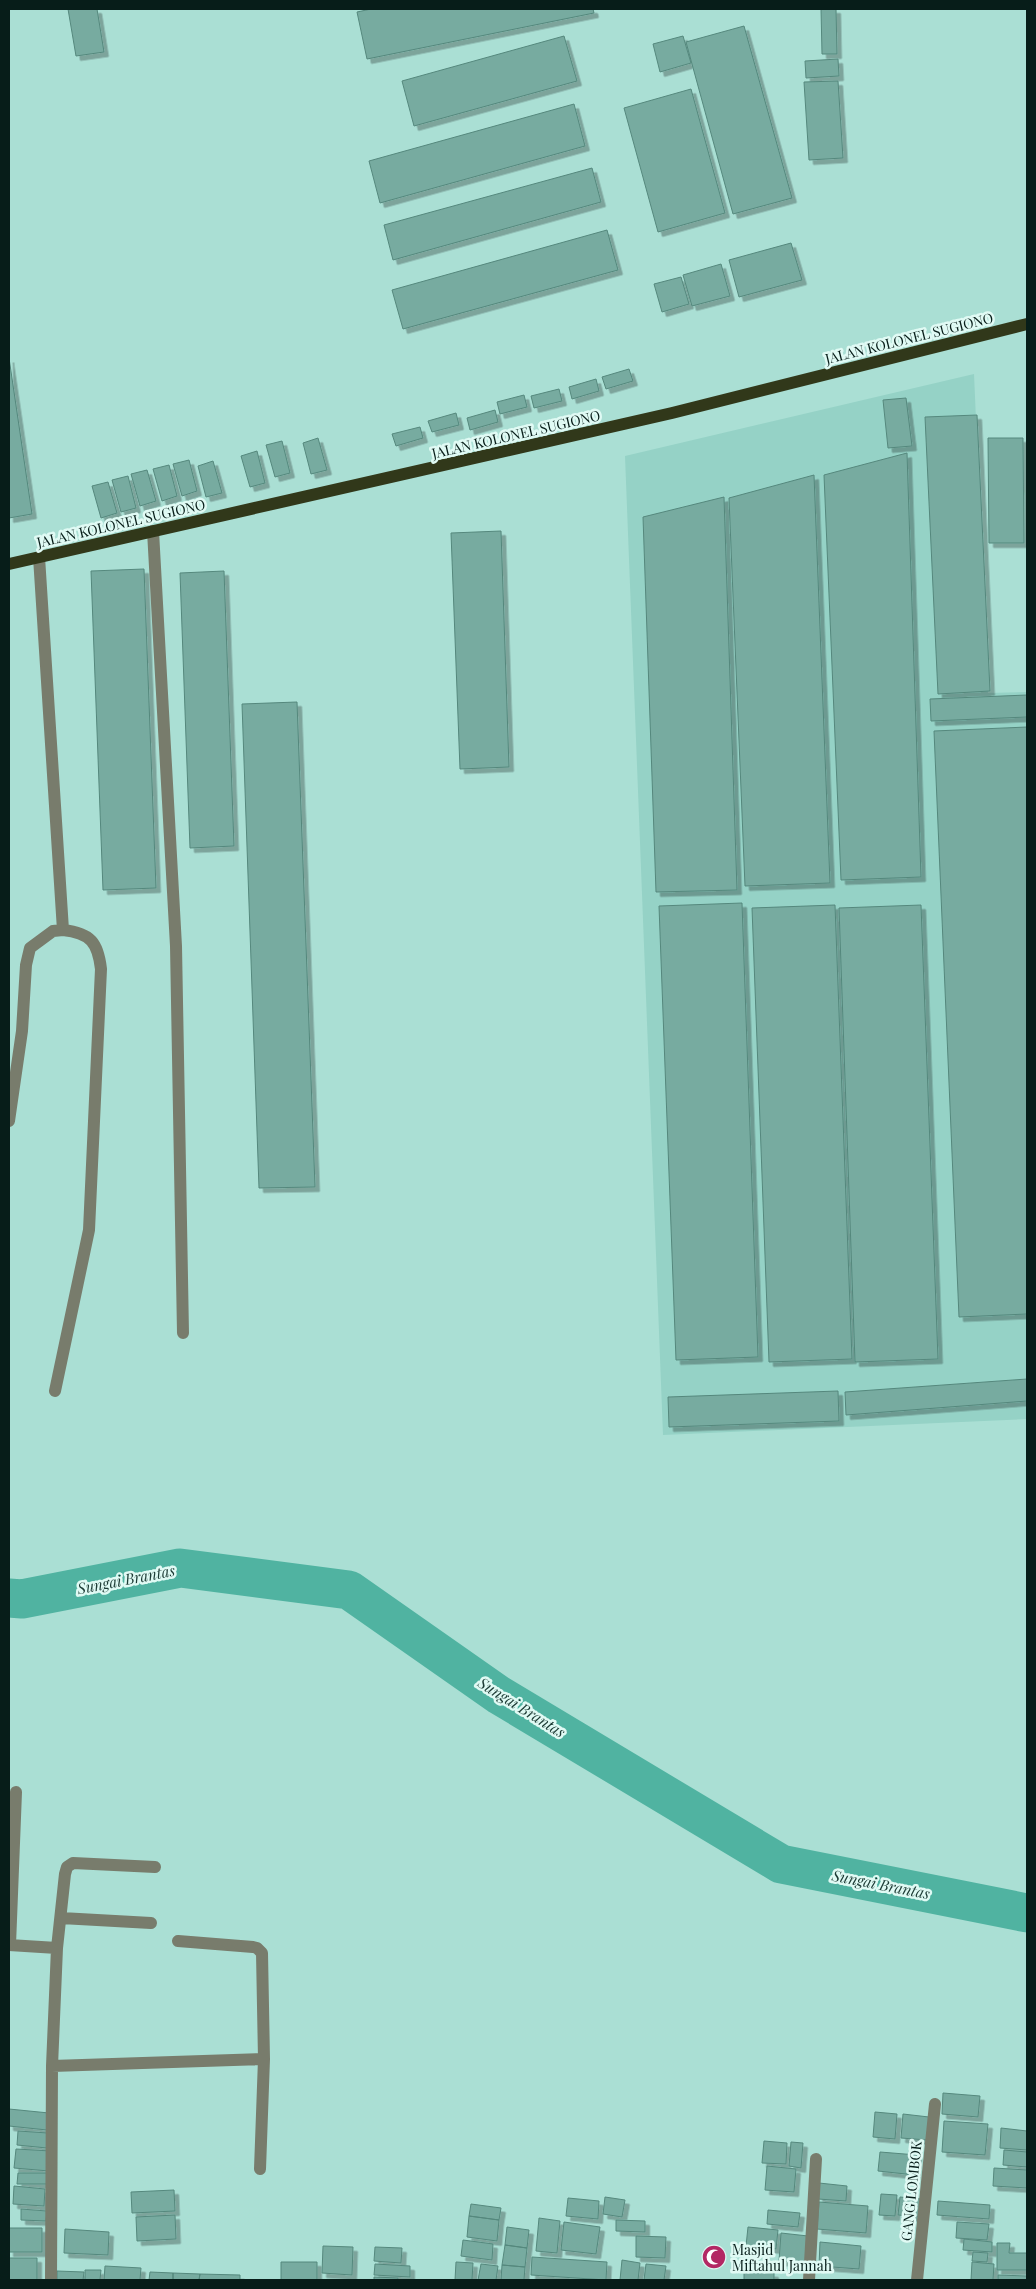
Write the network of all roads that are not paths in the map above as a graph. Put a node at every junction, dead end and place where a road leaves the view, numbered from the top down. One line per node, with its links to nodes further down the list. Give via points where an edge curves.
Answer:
1 (1027, 324): 2 (main road, JALAN KOLONEL SUGIONO, via 672,413)
2 (153, 531): 3 (main road, JALAN KOLONEL SUGIONO); 7 (street, via 176,946)
3 (39, 557): 4 (main road, JALAN KOLONEL SUGIONO); 5 (street)
4 (9, 564)
5 (63, 930): 6 (street, via 53,931 30,948); 8 (street, via 78,931 90,938 99,950 101,969 89,1230)
6 (9, 1120)
7 (183, 1333)
8 (55, 1391)
9 (16, 1792): 14 (street)
10 (155, 1867): 11 (street, via 73,1863 64,1874)
11 (61, 1918): 12 (street); 15 (street)
12 (151, 1923)
13 (178, 1941): 16 (street, via 260,1950)
14 (10, 1945): 15 (street)
15 (57, 1948): 17 (street)
16 (264, 2059): 17 (street); 20 (street)
17 (52, 2066): 21 (street)
18 (935, 2104): 23 (street, GANG LOMBOK)
19 (816, 2159): 22 (street)
20 (260, 2169)
21 (51, 2280)
22 (809, 2280)
23 (917, 2280)

